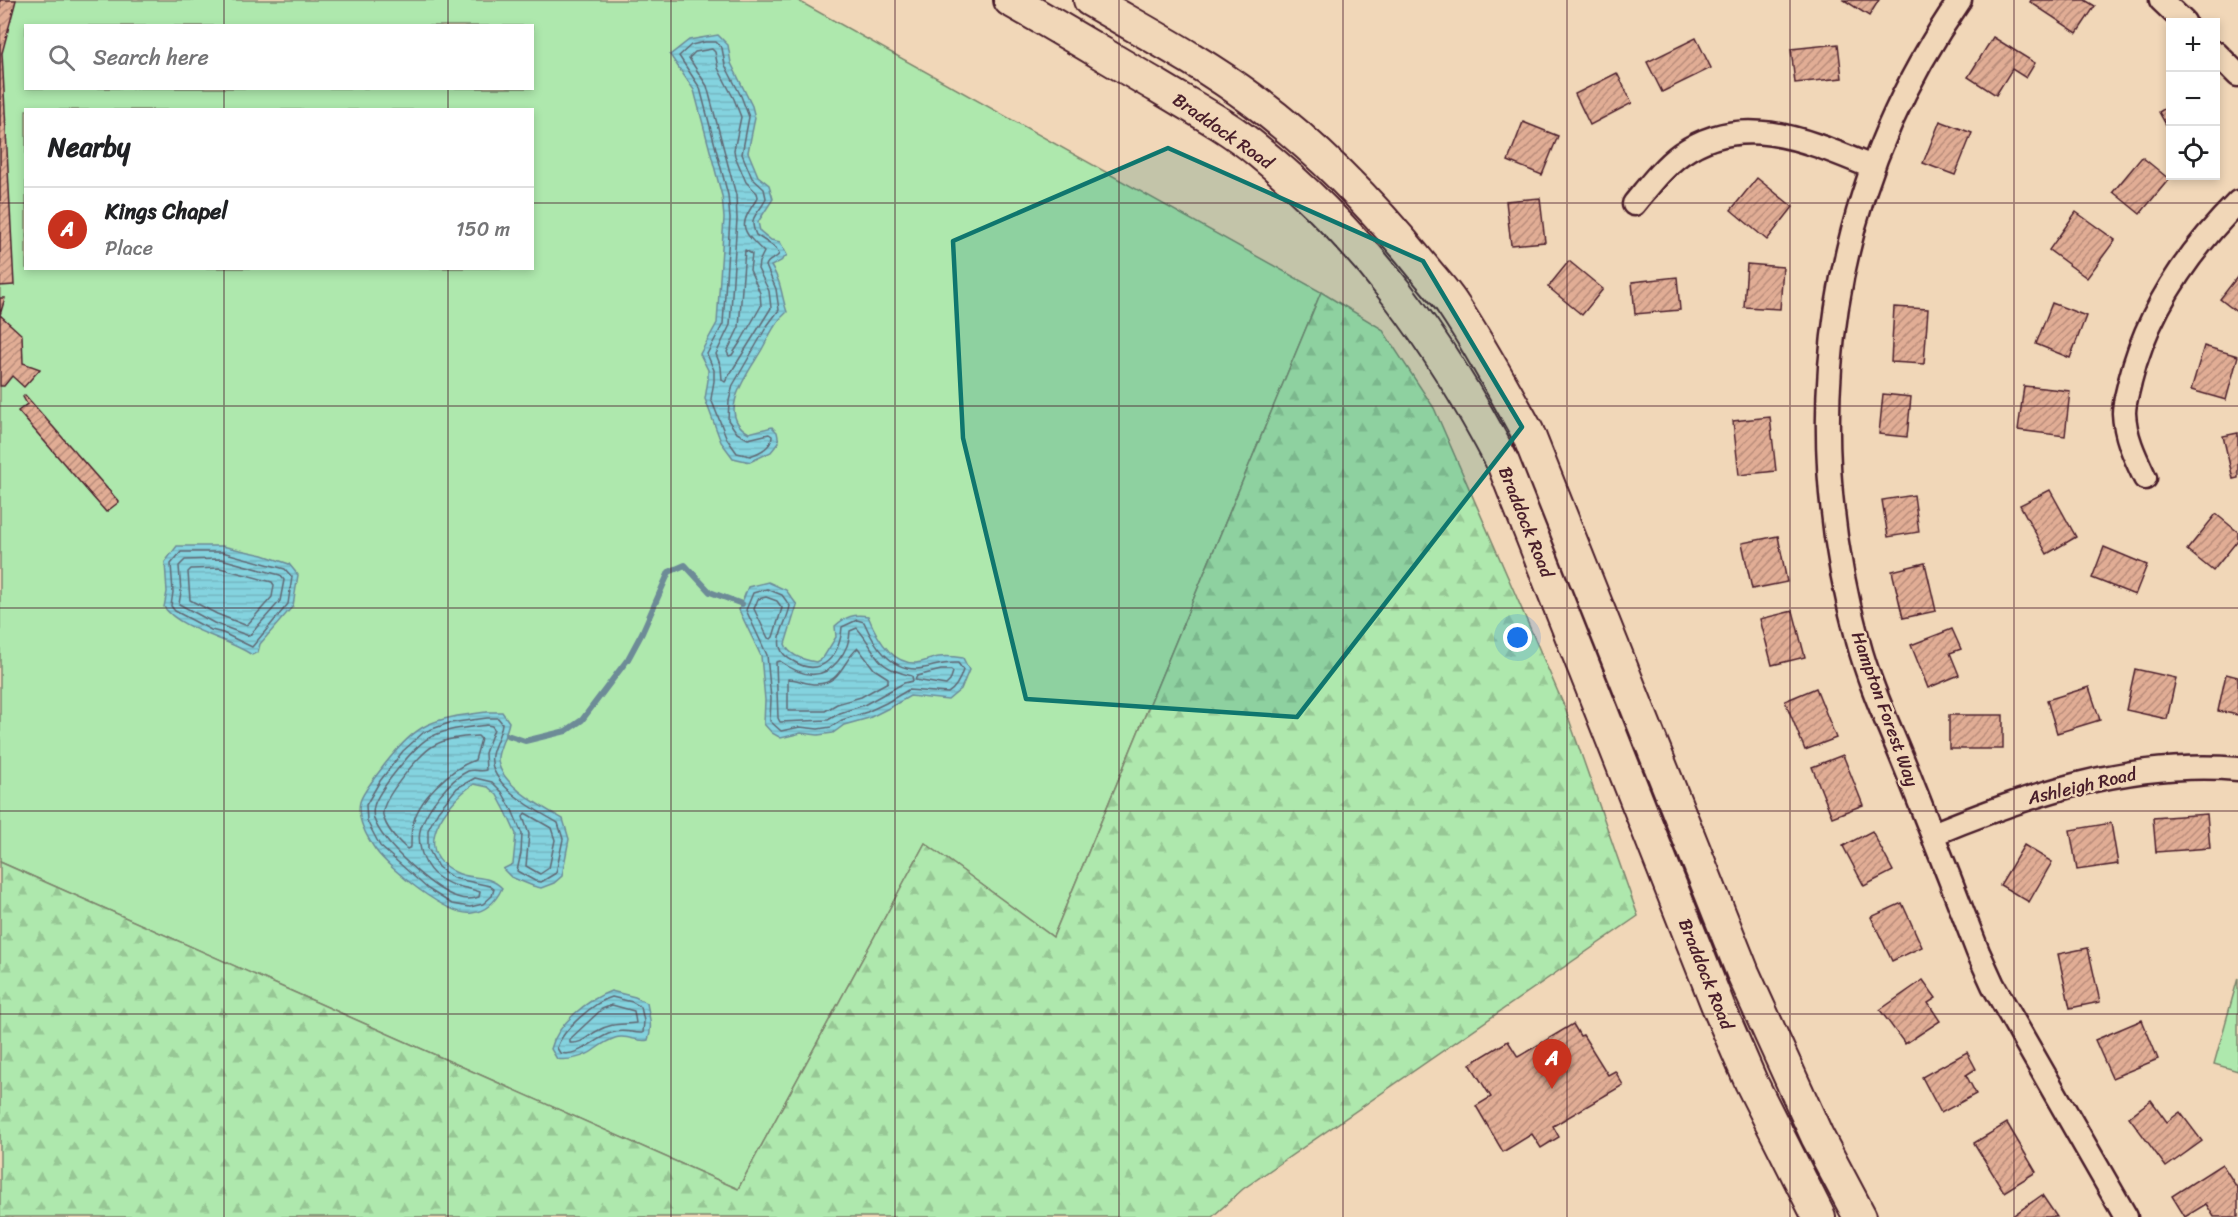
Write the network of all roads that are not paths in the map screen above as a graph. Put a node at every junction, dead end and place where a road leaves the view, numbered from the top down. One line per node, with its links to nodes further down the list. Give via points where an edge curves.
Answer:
1 (1010, 0): 14 (main road, Braddock Road, via 1196,109 1256,149 1333,219 1418,320 1476,411 1503,463 1718,1006)
2 (1090, 0): 15 (main road, Braddock Road, via 1202,66 1298,137 1356,190 1452,303 1527,431 1743,973 1817,1136)
3 (1960, 0): 8 (street, Hampton Forest Way, via 1905,93)
4 (2161, 0): 5 (street)
5 (2180, 18)
6 (2220, 57): 7 (street)
7 (2238, 75)
8 (1872, 167): 10 (street, via 1784,135 1734,133 1707,140 1680,154); 13 (street, Hampton Forest Way, via 1852,234 1834,327 1827,411 1830,492 1840,569 1858,643)
9 (2238, 202): 11 (street, via 2172,284 2150,324 2134,366 2124,412 2129,445)
10 (1634, 204)
11 (2145, 478)
12 (2238, 769): 13 (street, Ashleigh Road, via 2164,770 2104,777 2040,794)
13 (1933, 834): 16 (street, Hampton Forest Way, via 1993,985)
14 (1819, 1217)
15 (1860, 1217)
16 (2126, 1217)

